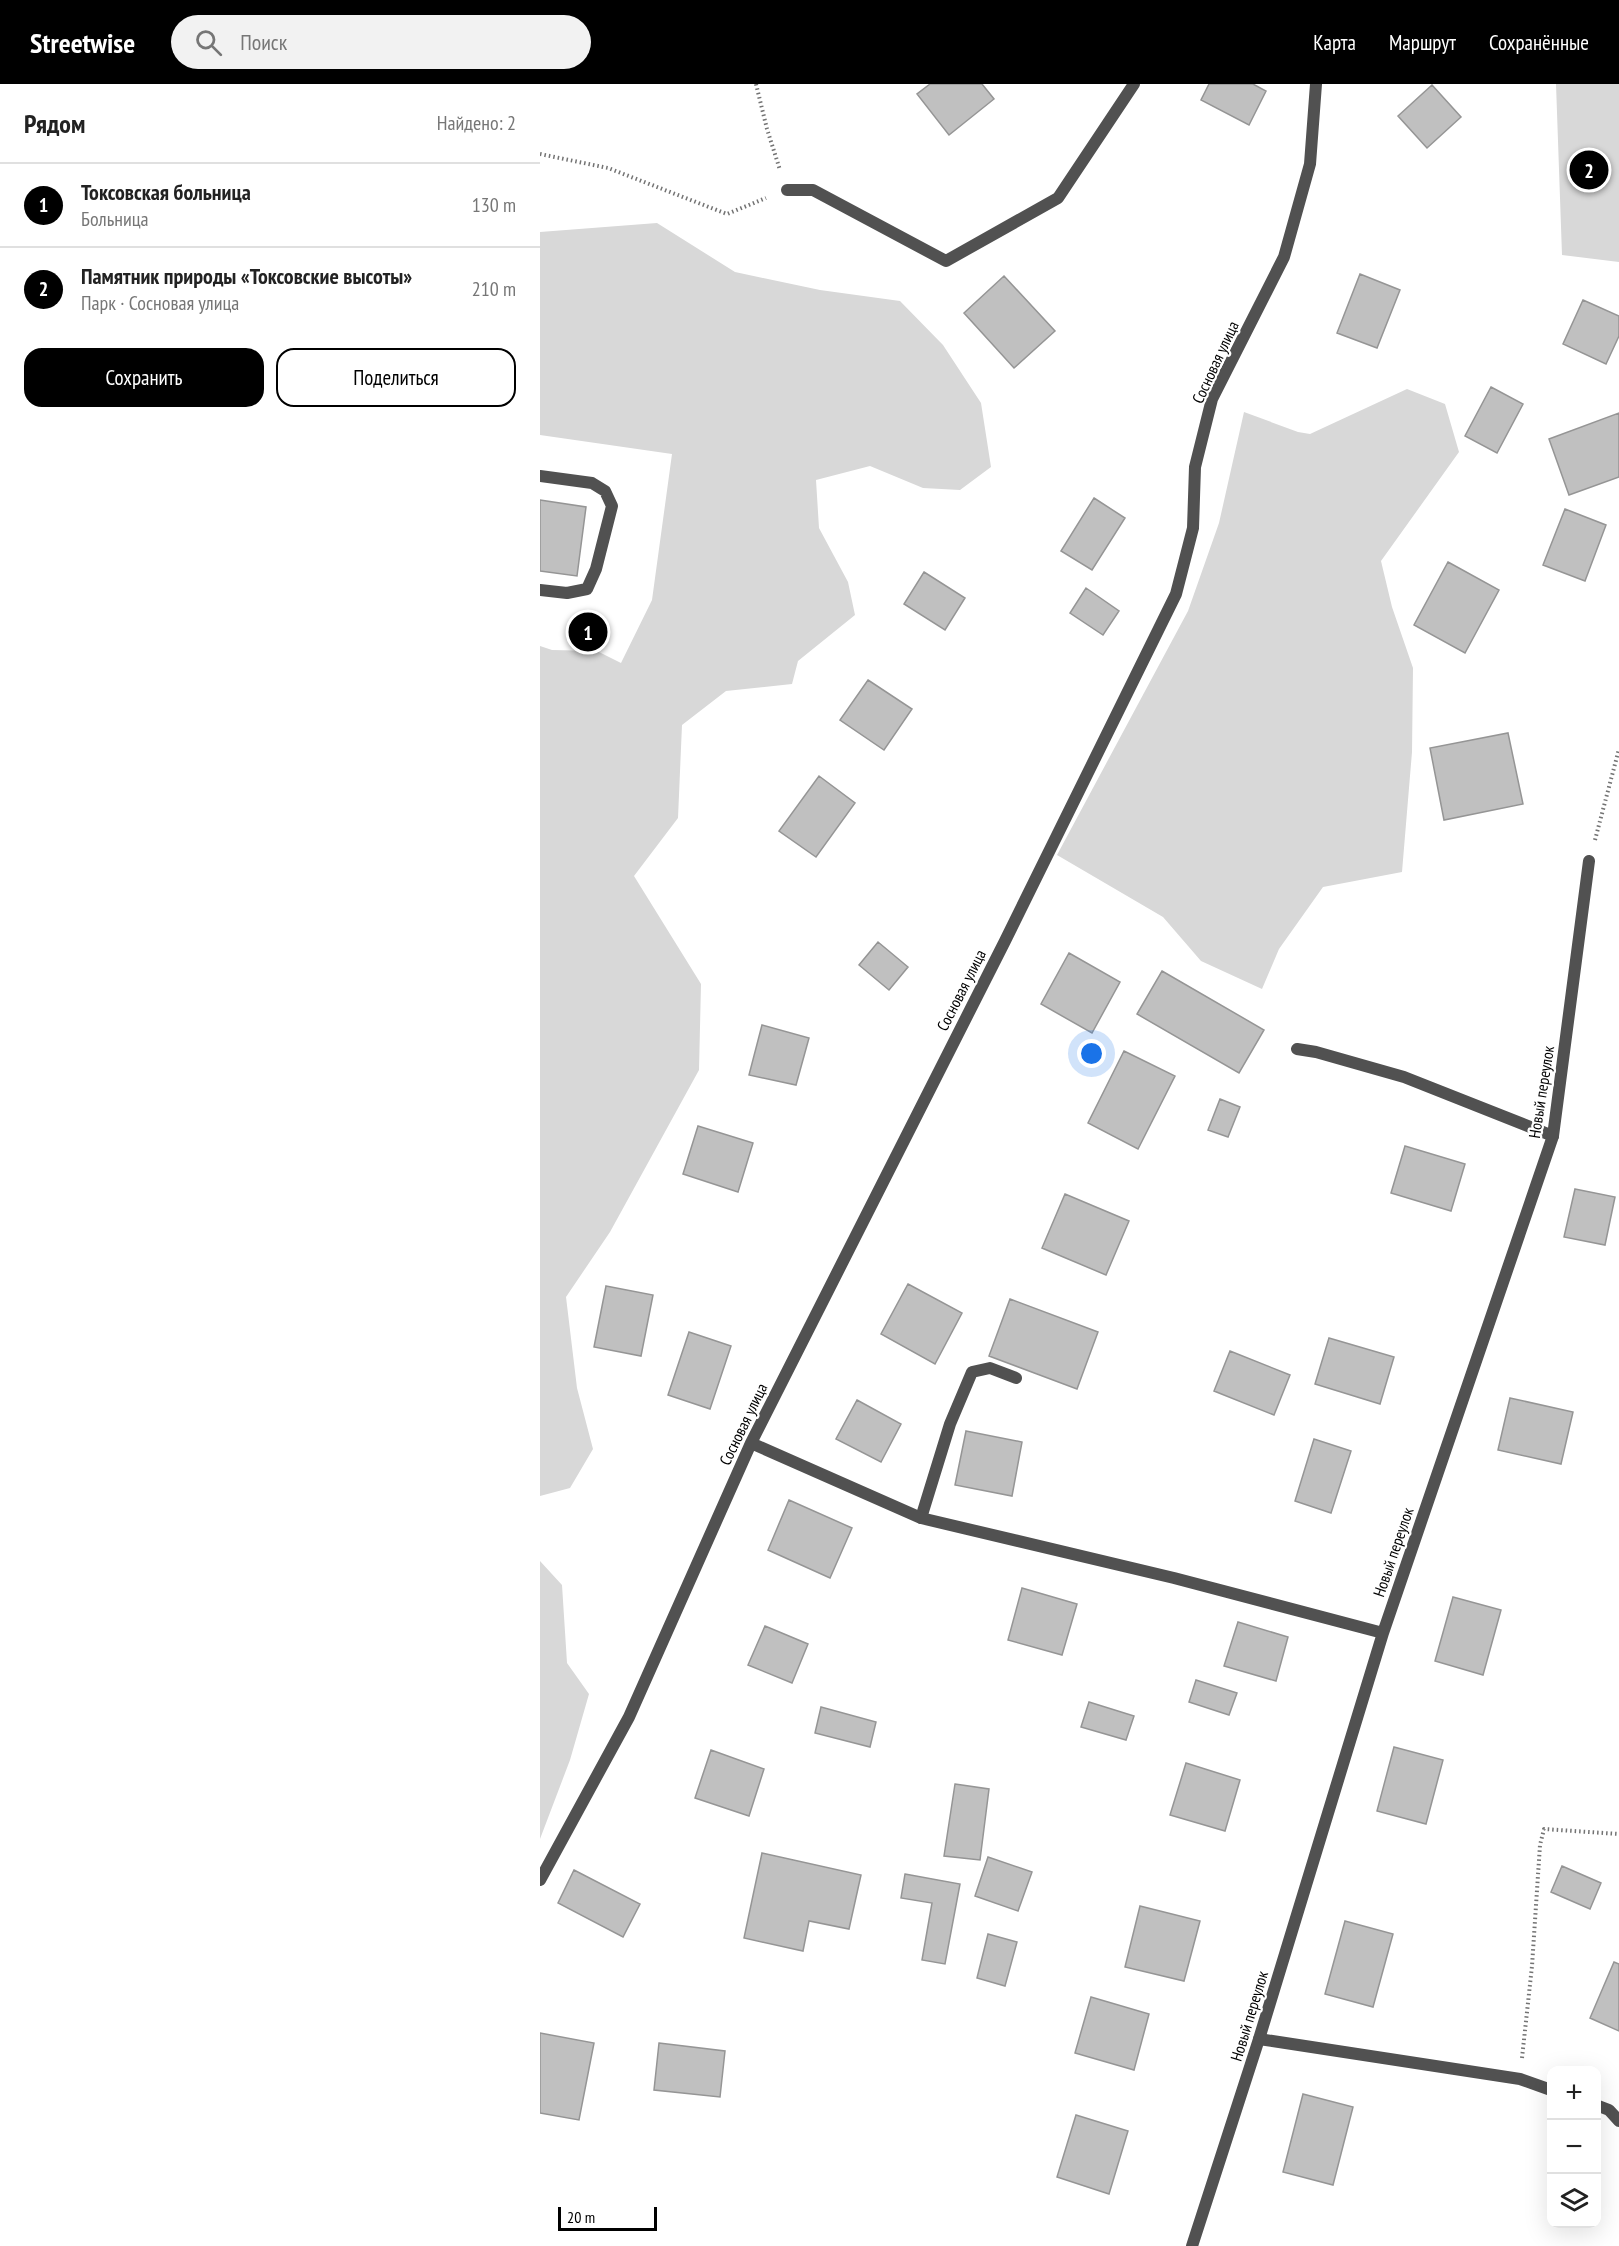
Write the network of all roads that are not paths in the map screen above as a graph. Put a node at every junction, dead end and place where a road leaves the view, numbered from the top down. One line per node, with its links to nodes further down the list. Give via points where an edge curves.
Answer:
1 (1134, 84): 3 (street, via 1058,198 946,261 813,190)
2 (1316, 84): 10 (street, Сосновая улица, via 1310,164 1284,257 1212,399 1195,467 1192,528 1176,594)
3 (787, 190)
4 (540, 476): 5 (street, via 592,483 605,491 612,506 596,569 586,590)
5 (540, 590)
6 (1589, 861): 8 (street, Новый переулок)
7 (1297, 1049): 8 (street, via 1404,1077)
8 (1553, 1136): 12 (street, Новый переулок)
9 (1016, 1378): 11 (street, via 990,1368 972,1372 950,1424)
10 (751, 1443): 11 (street); 13 (street, Сосновая улица, via 628,1717)
11 (921, 1518): 12 (street, via 1174,1578)
12 (1383, 1634): 14 (street, Новый переулок)
13 (540, 1880)
14 (1259, 2039): 15 (street, via 1520,2079); 18 (street, Новый переулок)
15 (1547, 2089)
16 (1601, 2108): 17 (street)
17 (1619, 2121)
18 (1192, 2246)

